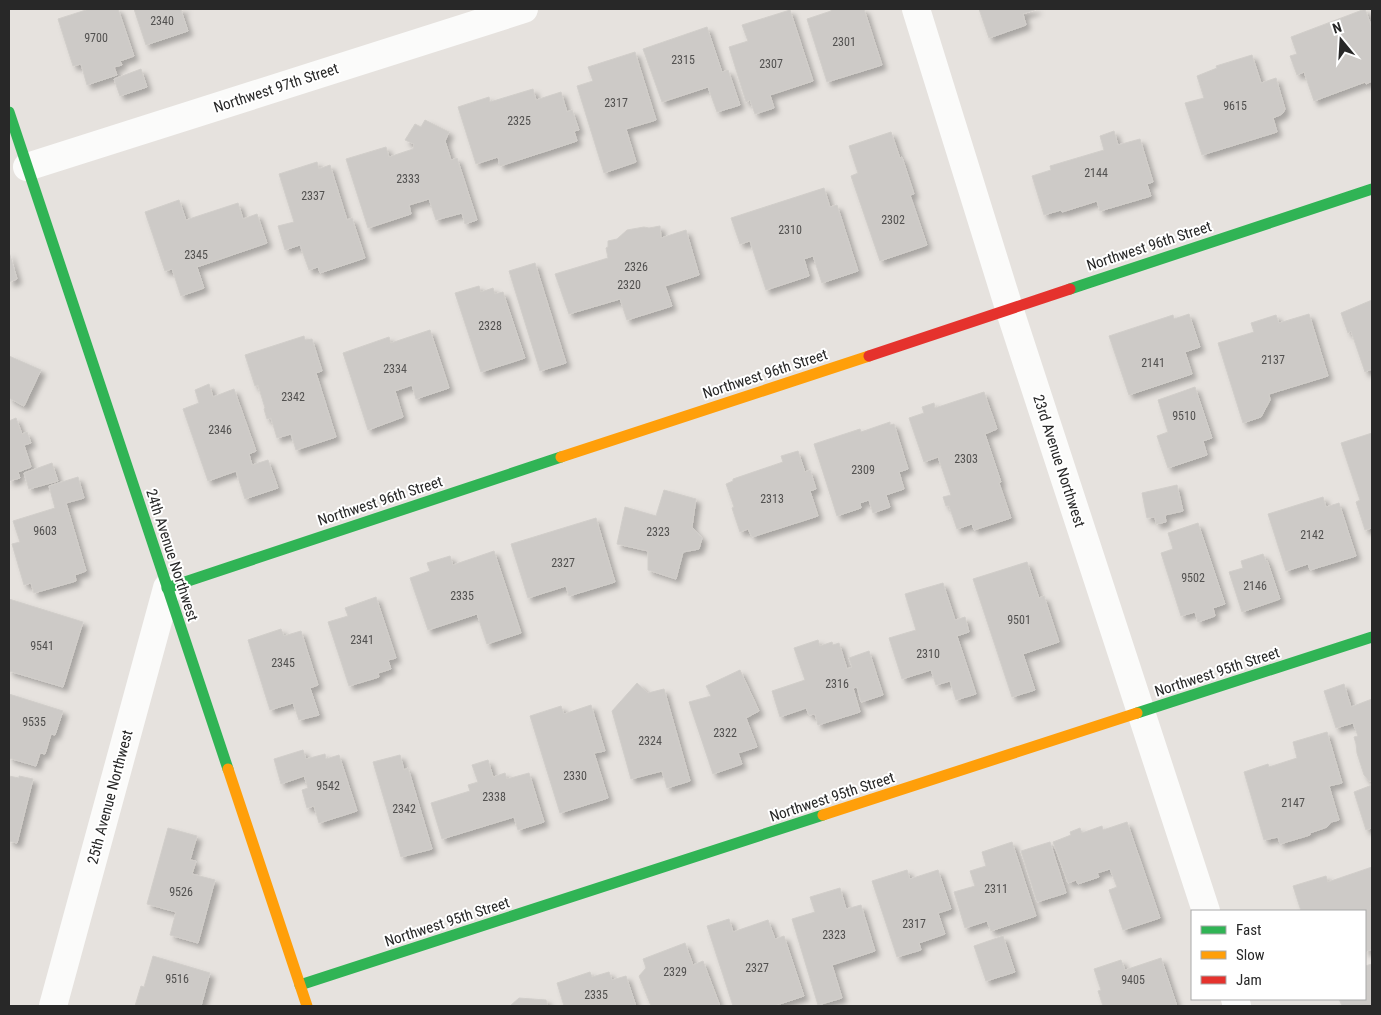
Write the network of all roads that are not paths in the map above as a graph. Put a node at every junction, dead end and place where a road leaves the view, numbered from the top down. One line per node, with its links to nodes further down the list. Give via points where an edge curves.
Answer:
1 (524, 9): 4 (street, Northwest 97th Street)
2 (916, 9): 6 (street, 23rd Avenue Northwest)
3 (9, 112): 4 (street, 24th Avenue Northwest)
4 (27, 167): 7 (street, 24th Avenue Northwest)
5 (1372, 189): 6 (street, Northwest 96th Street)
6 (1009, 308): 7 (street, Northwest 96th Street); 9 (street, 23rd Avenue Northwest)
7 (167, 588): 11 (street, 24th Avenue Northwest); 12 (street, 25th Avenue Northwest)
8 (1372, 637): 9 (street, Northwest 95th Street)
9 (1141, 712): 10 (street, 23rd Avenue Northwest); 11 (street, Northwest 95th Street)
10 (1206, 910)
11 (300, 985): 13 (street, 24th Avenue Northwest)
12 (53, 1006)
13 (307, 1006)

